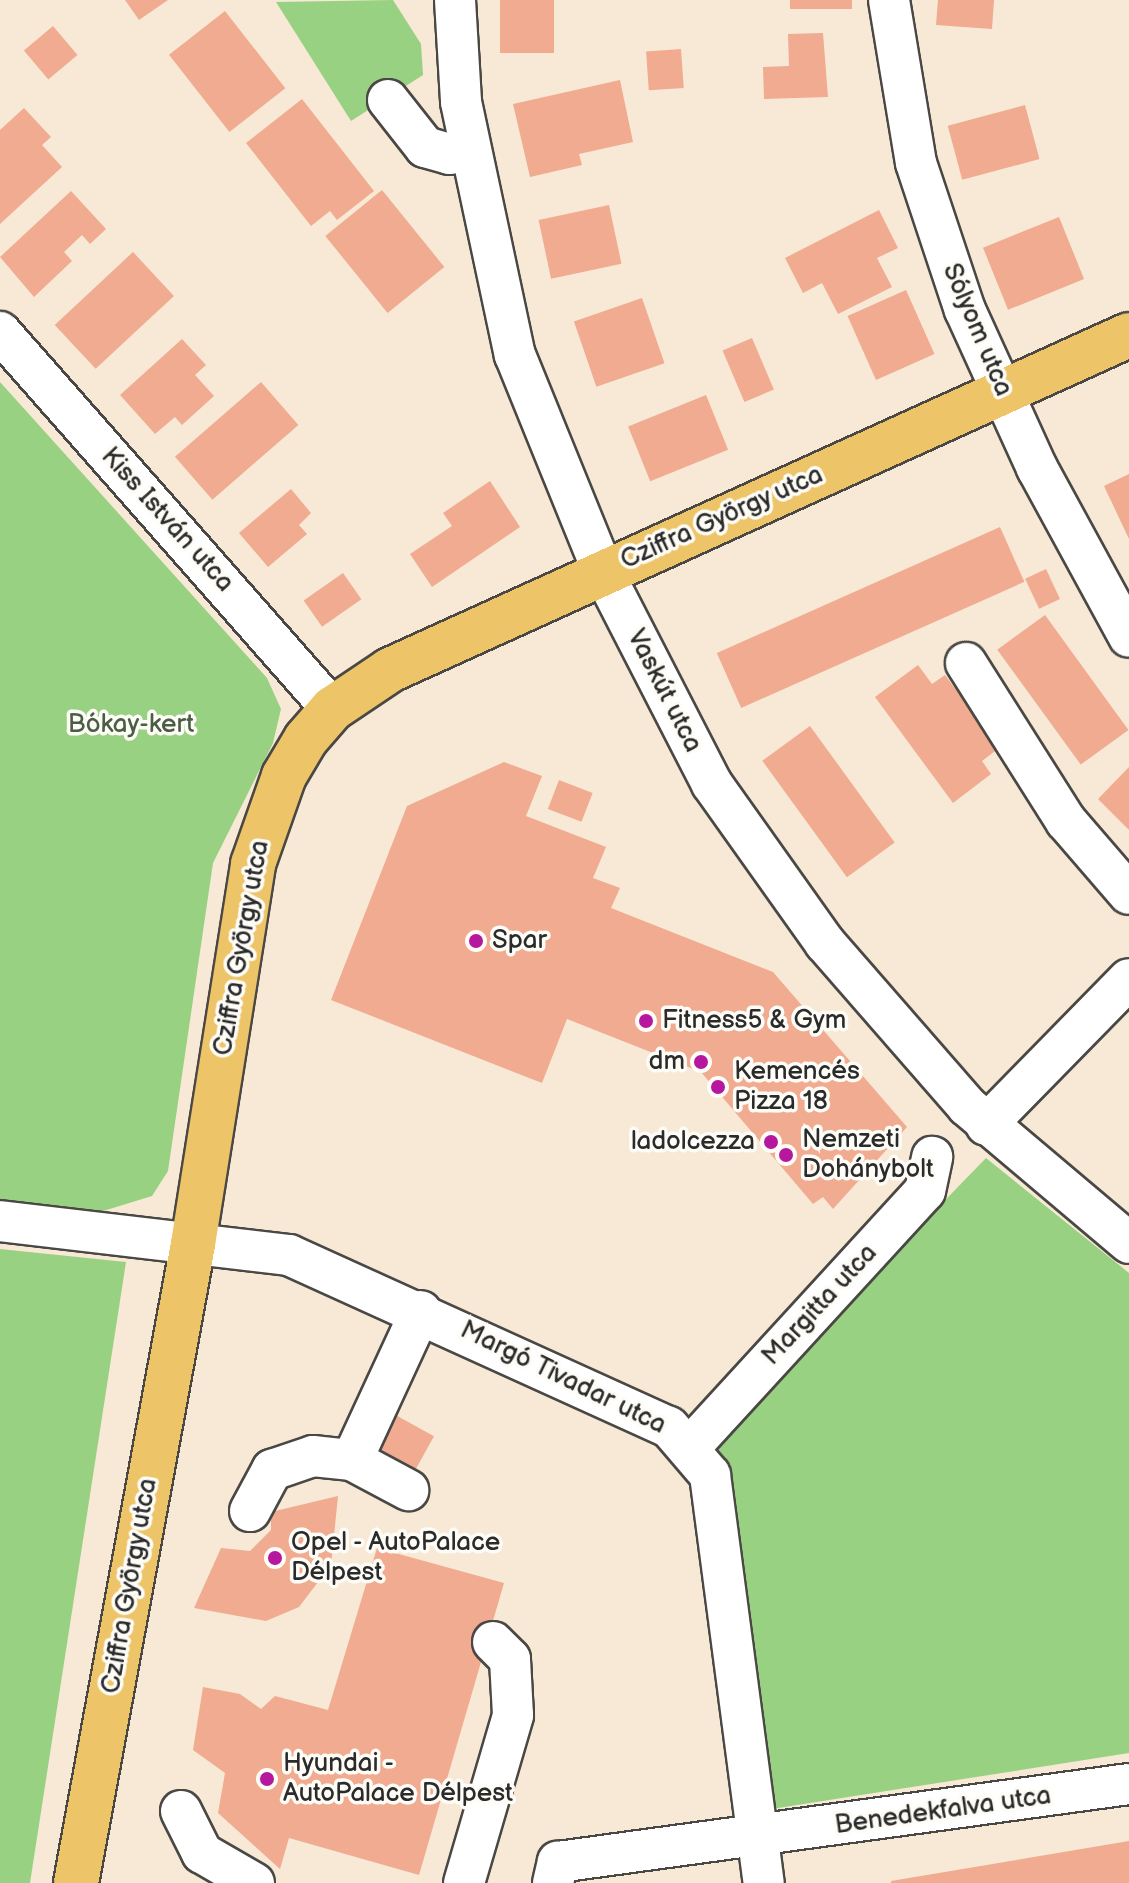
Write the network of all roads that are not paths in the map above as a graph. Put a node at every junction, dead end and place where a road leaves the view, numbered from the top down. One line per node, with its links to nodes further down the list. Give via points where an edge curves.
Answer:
1 (455, 0): 4 (street, Vaskút utca)
2 (889, 0): 7 (street, Sólyom utca, via 916,163 960,296)
3 (388, 100): 4 (street, via 425,147 449,154)
4 (470, 150): 8 (street, Vaskút utca, via 515,355)
5 (0, 332): 11 (street, Kiss István utca)
6 (1129, 335): 7 (main road, Cziffra György utca)
7 (1003, 392): 8 (main road, Cziffra György utca); 9 (street, Sólyom utca)
8 (603, 572): 11 (main road, Cziffra György utca, via 390,670); 14 (street, Vaskút utca, via 712,784 787,895)
9 (1129, 637)
10 (966, 663): 12 (street, via 1057,808)
11 (332, 709): 18 (main road, Cziffra György utca, via 284,776 253,864)
12 (1129, 894)
13 (1129, 979): 14 (street)
14 (986, 1125): 17 (street, Vaskút utca)
15 (932, 1157): 20 (street, Margitta utca, via 925,1191)
16 (0, 1221): 18 (street, Margó Tivadar utca)
17 (1129, 1243)
18 (193, 1244): 19 (street, Margó Tivadar utca, via 289,1255); 28 (main road, Cziffra György utca)
19 (421, 1311): 20 (street, Margó Tivadar utca, via 636,1408); 21 (street)
20 (691, 1446): 27 (street, Margó Tivadar utca, via 710,1475)
21 (352, 1460): 22 (street); 23 (street, via 313,1456 272,1470)
22 (408, 1490)
23 (250, 1511)
24 (493, 1642): 30 (street, via 510,1659 513,1715)
25 (1129, 1784): 27 (street, Benedekfalva utca)
26 (181, 1811): 29 (street, via 202,1853)
27 (756, 1839): 31 (street, Benedekfalva utca, via 558,1862); 32 (street, Margó Tivadar utca)
28 (76, 1883)
29 (254, 1883)
30 (464, 1883)
31 (553, 1883)
32 (764, 1883)

